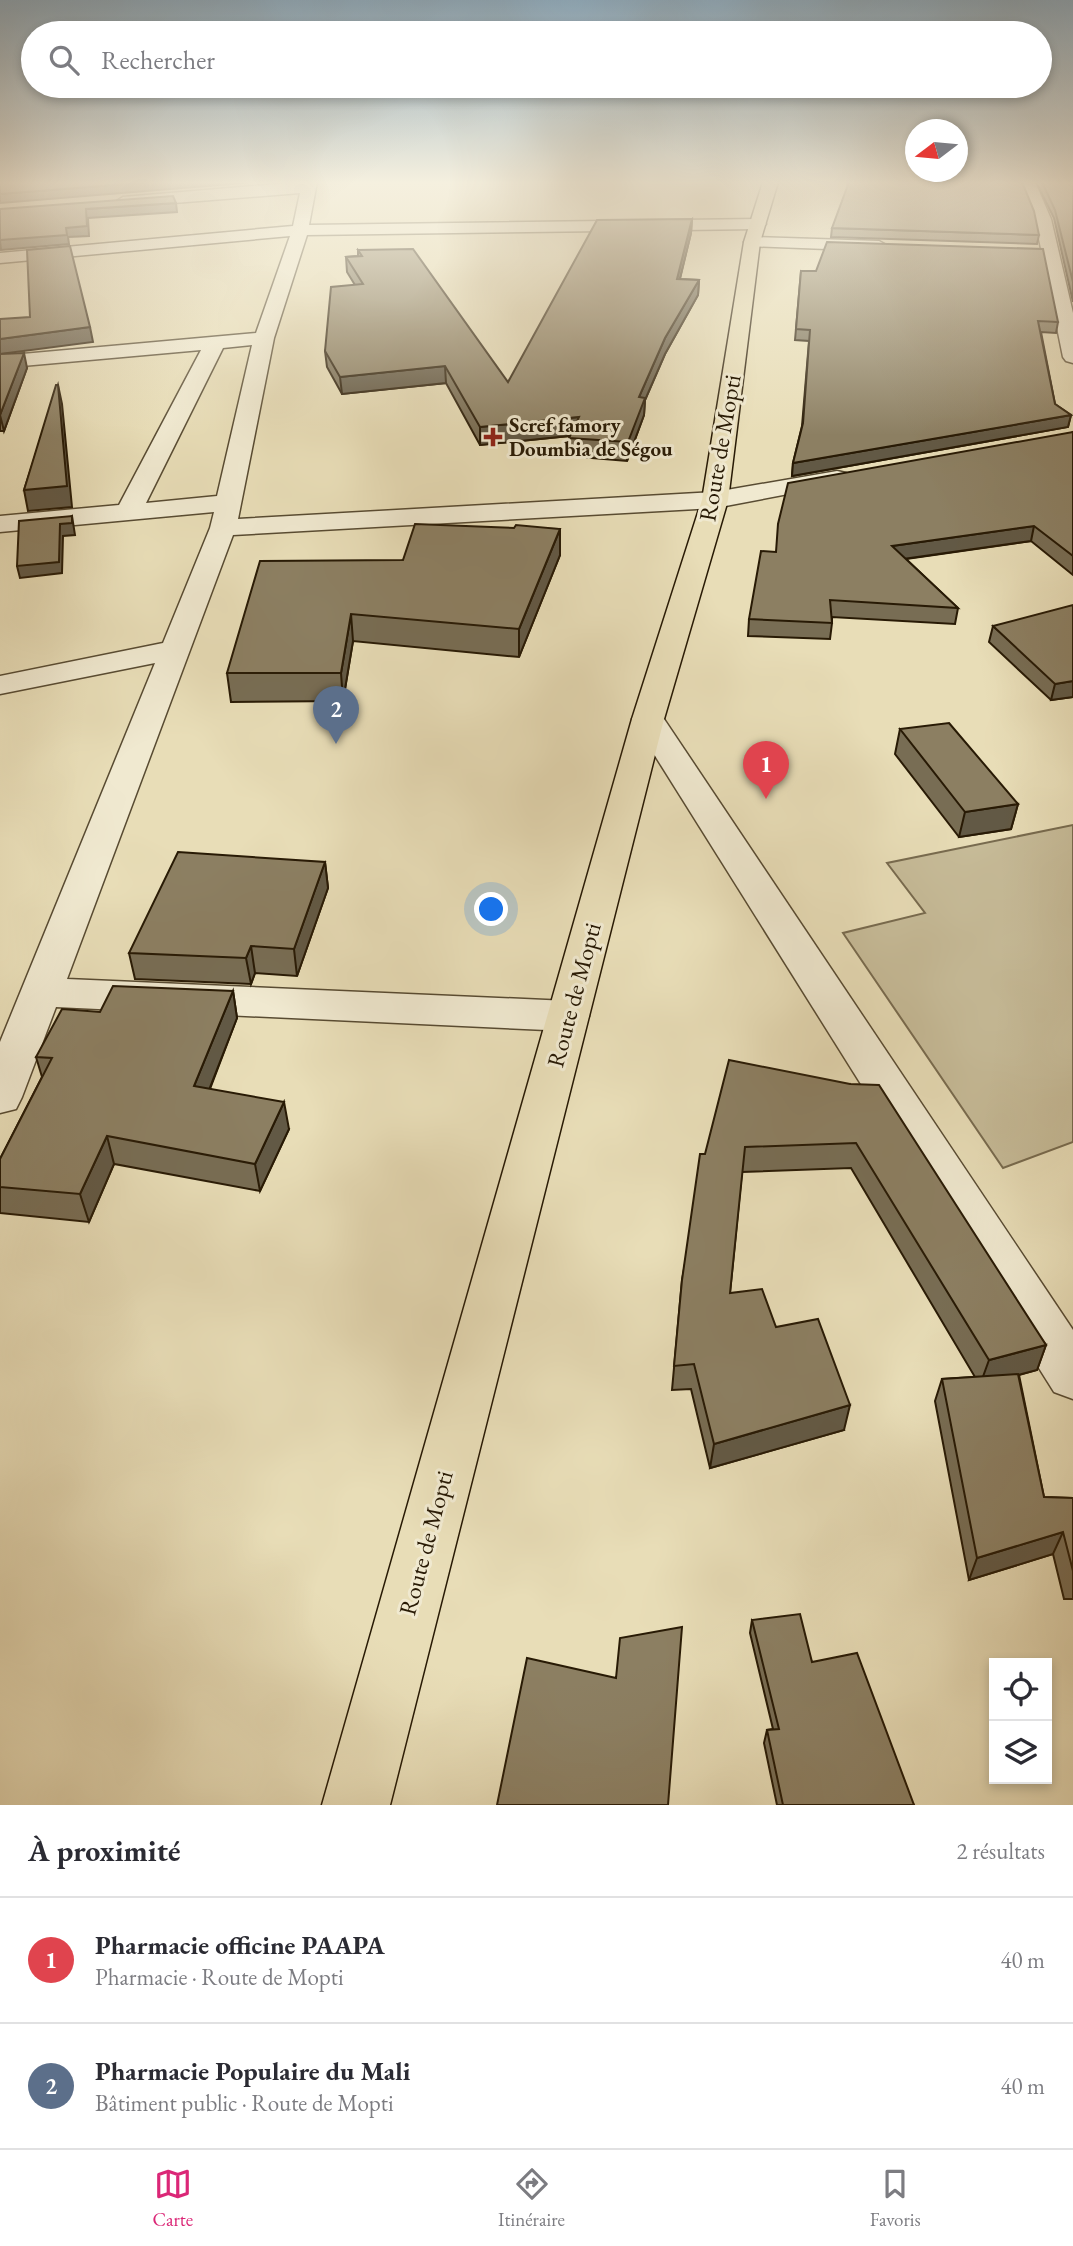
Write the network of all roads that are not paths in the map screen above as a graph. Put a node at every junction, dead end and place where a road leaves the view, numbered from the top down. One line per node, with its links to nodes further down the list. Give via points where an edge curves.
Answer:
1 (288, 266): 4 (street)
2 (750, 266): 9 (highway, Route de Mopti)
3 (1046, 266): 6 (street)
4 (264, 338): 5 (street); 11 (street)
5 (215, 343): 7 (street); 10 (street)
6 (1073, 357)
7 (0, 362)
8 (867, 473): 9 (street)
9 (715, 500): 11 (street); 15 (highway, Route de Mopti)
10 (129, 511): 11 (street); 12 (street)
11 (226, 515): 13 (street)
12 (0, 524)
13 (176, 650): 14 (street); 16 (street)
14 (0, 685)
15 (648, 719): 17 (highway, Route de Mopti); 20 (street)
16 (41, 992): 17 (street); 18 (street)
17 (568, 1016): 21 (highway, Route de Mopti)
18 (8, 1059): 19 (street)
19 (0, 1097)
20 (1073, 1375)
21 (356, 1805)

